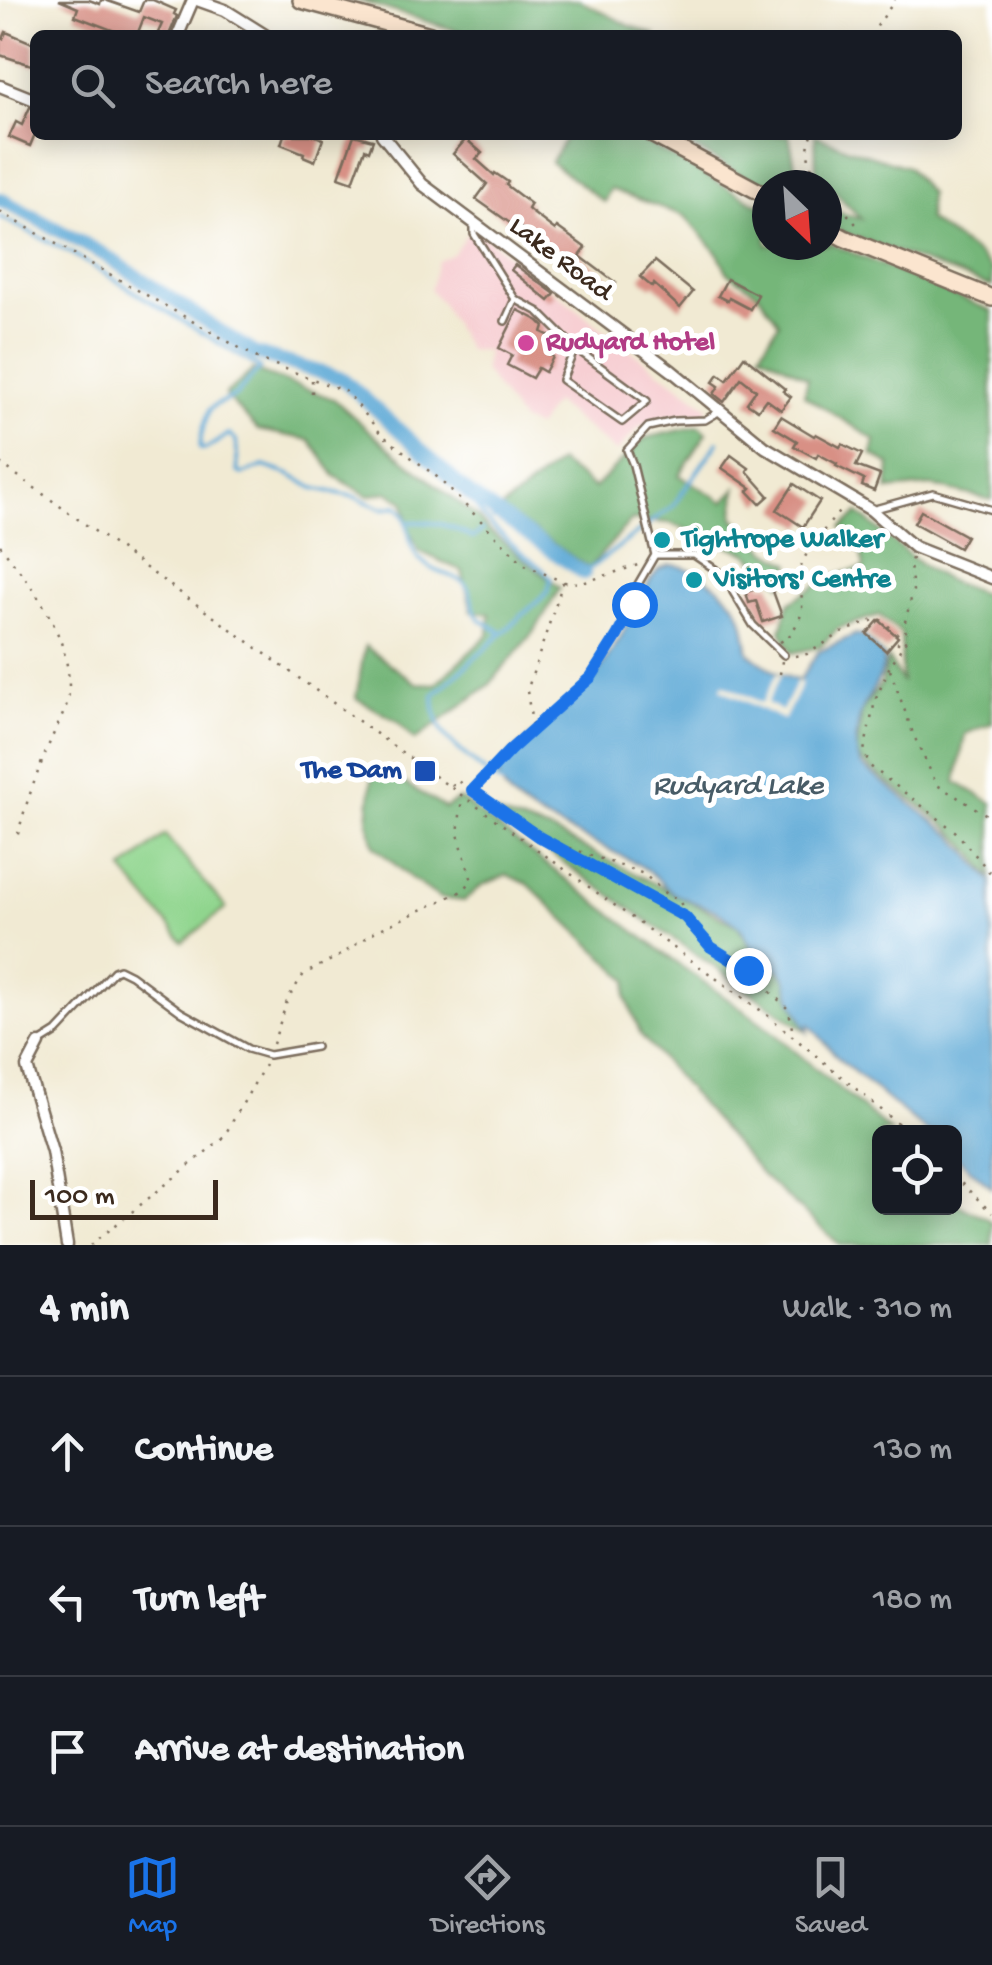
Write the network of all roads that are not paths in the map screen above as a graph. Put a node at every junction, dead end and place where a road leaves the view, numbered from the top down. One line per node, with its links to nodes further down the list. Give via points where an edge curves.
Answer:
1 (194, 0): 3 (street); 4 (street)
2 (301, 0): 5 (street)
3 (180, 30)
4 (257, 30)
5 (412, 30)
6 (0, 86): 7 (street)
7 (30, 98)
8 (386, 140): 11 (street, Lake Road, via 422,184)
9 (662, 140): 10 (street)
10 (752, 188)
11 (474, 223): 14 (lane, via 474,234); 17 (street, Lake Road)
12 (842, 237): 13 (street)
13 (992, 298)
14 (515, 299): 15 (lane); 16 (lane, via 539,312)
15 (504, 321)
16 (575, 348): 16 (lane, via 582,353 647,401 622,422 562,380)
17 (720, 411): 18 (street, Lake Road, via 765,447); 20 (lane, via 705,420 648,427 628,450)
18 (871, 510): 19 (lane, via 933,493); 21 (street, Lake Road, via 914,547)
19 (992, 510)
20 (655, 556): 22 (lane); 23 (lane, via 694,555 728,578 753,625)
21 (992, 578)
22 (634, 591)
23 (784, 655)
24 (39, 1044): 25 (lane, via 119,969 248,1049 269,1055); 26 (street, via 28,1067 52,1151)
25 (316, 1047)
26 (67, 1245)

